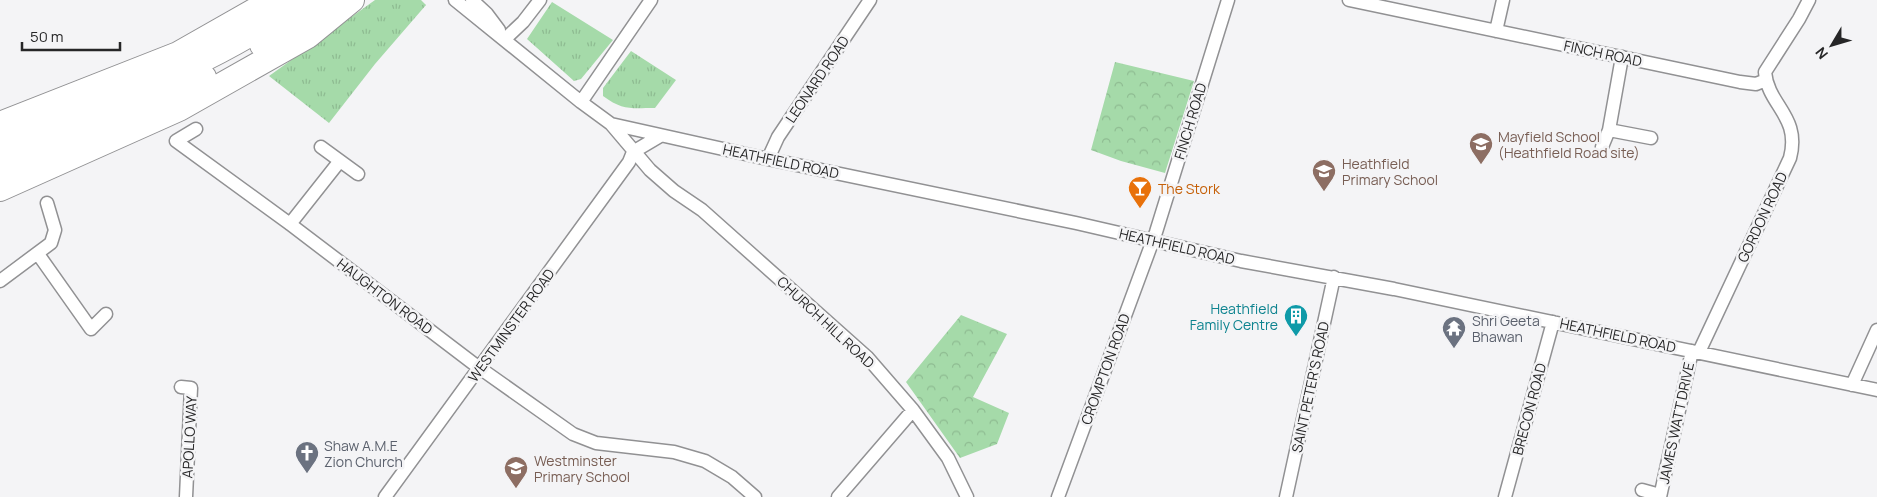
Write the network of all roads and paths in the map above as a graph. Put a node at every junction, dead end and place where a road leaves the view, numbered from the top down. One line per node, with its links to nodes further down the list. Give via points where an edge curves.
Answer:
1 (302, 0): 13 (highway)
2 (324, 0): 13 (highway)
3 (352, 0): 33 (highway, via 308,36 179,109)
4 (455, 0): 15 (street, HEATHFIELD ROAD)
5 (472, 0): 15 (street, HEATHFIELD ROAD, via 488,14)
6 (540, 0): 15 (street)
7 (651, 0): 18 (street)
8 (870, 0): 29 (street, LEONARD ROAD, via 778,137)
9 (1228, 0): 36 (street, FINCH ROAD)
10 (1348, 0): 14 (street, FINCH ROAD)
11 (1503, 0): 14 (street)
12 (1809, 0): 17 (street, via 1765,72)
13 (282, 13): 19 (highway); 25 (highway, via 224,48 172,73); 31 (highway, via 278,36 183,89)
14 (1496, 31): 16 (street, FINCH ROAD)
15 (505, 39): 18 (street, HEATHFIELD ROAD)
16 (1622, 56): 17 (street, FINCH ROAD, via 1740,82 1756,84); 22 (street)
17 (1766, 80): 43 (street, GORDON ROAD, via 1792,132 1790,158)
18 (581, 102): 20 (street, HEATHFIELD ROAD)
19 (0, 124)
20 (610, 124): 23 (street, HEATHFIELD ROAD); 28 (street)
21 (196, 129): 35 (street, HAUGHTON ROAD, via 176,141)
22 (1609, 130): 24 (street); 27 (street)
23 (660, 136): 28 (street, WESTMINSTER ROAD); 29 (street, HEATHFIELD ROAD)
24 (1651, 138)
25 (0, 145)
26 (321, 147): 30 (street)
27 (1602, 148)
28 (633, 152): 44 (street, WESTMINSTER ROAD); 48 (street, CHURCH HILL ROAD, via 656,164 679,184 702,210 867,357)
29 (768, 159): 36 (street, HEATHFIELD ROAD, via 1066,220)
30 (339, 162): 32 (street); 35 (street)
31 (0, 166)
32 (358, 174)
33 (0, 189)
34 (47, 203): 37 (street, via 55,230 51,243)
35 (290, 224): 44 (street, HAUGHTON ROAD)
36 (1152, 241): 38 (street, HEATHFIELD ROAD); 56 (street, CROMPTON ROAD)
37 (38, 254): 39 (street); 40 (street, via 91,329)
38 (1334, 277): 41 (street, HEATHFIELD ROAD); 57 (street, SAINT PETER'S ROAD)
39 (0, 281)
40 (106, 314)
41 (1553, 322): 43 (street, HEATHFIELD ROAD); 58 (street, BRECON ROAD)
42 (1877, 330): 45 (street)
43 (1695, 351): 45 (street, HEATHFIELD ROAD); 50 (street, JAMES WATT DRIVE)
44 (480, 368): 52 (street, WESTMINSTER ROAD); 53 (street, HAUGHTON ROAD, via 573,434 596,442 674,452 705,461 732,477)
45 (1852, 385): 47 (street, HEATHFIELD ROAD)
46 (181, 387): 51 (street, APOLLO WAY, via 191,388)
47 (1877, 390)
48 (913, 410): 54 (street); 55 (street, CHURCH HILL ROAD, via 948,458)
49 (1642, 490): 50 (street, JAMES WATT DRIVE)
50 (1660, 496)
51 (186, 497)
52 (385, 497)
53 (755, 497)
54 (838, 497)
55 (967, 497)
56 (1058, 497)
57 (1286, 497)
58 (1505, 497)

